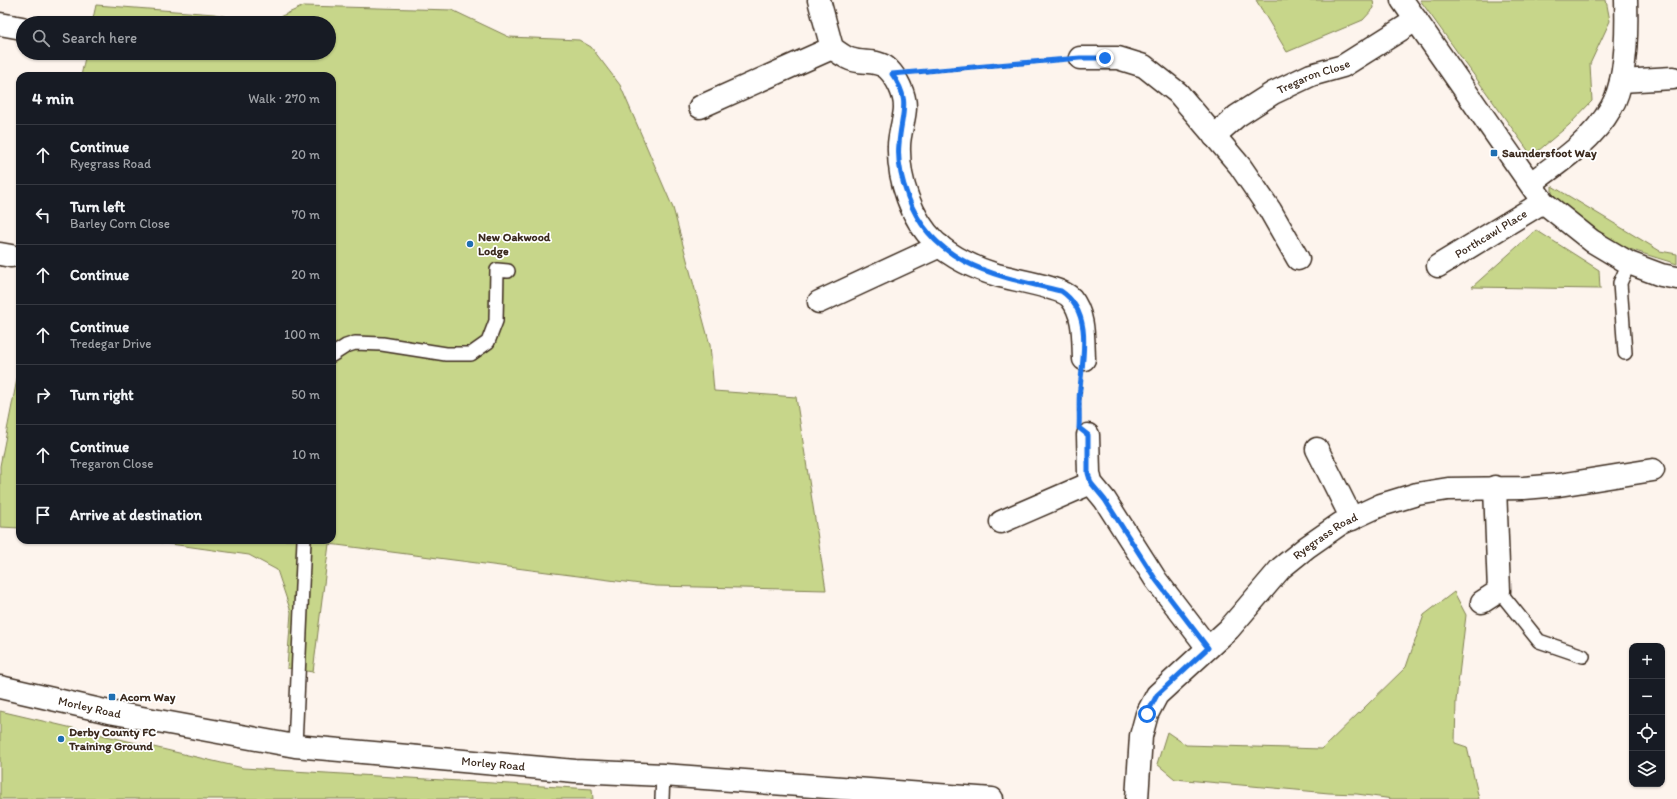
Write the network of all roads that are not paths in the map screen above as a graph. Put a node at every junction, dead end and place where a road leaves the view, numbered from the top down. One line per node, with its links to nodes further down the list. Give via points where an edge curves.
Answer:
1 (819, 0): 7 (street)
2 (1402, 0): 4 (street)
3 (1626, 0): 10 (street, via 1625,56)
4 (1416, 20): 12 (street, Tregaron Close, via 1343,66 1311,75 1273,93 1237,116); 13 (street)
5 (0, 24): 6 (street)
6 (16, 27)
7 (832, 48): 11 (street); 15 (street, via 851,60 870,62 887,68 899,83 905,106 899,144 903,184 922,226)
8 (1080, 58): 12 (street, via 1118,58 1144,66 1178,93)
9 (1673, 78): 10 (street)
10 (1621, 81): 13 (street, via 1612,108 1590,136)
11 (700, 107)
12 (1214, 136): 16 (street, via 1240,166 1270,210)
13 (1531, 183): 14 (street)
14 (1543, 202): 17 (street, via 1592,241); 18 (street, Porthcawl Place)
15 (940, 246): 21 (street); 24 (street, via 955,257 995,275 1061,291 1070,297 1082,322)
16 (1298, 260)
17 (1629, 263): 20 (street); 23 (lane, via 1620,283)
18 (1438, 266)
19 (508, 271): 22 (lane, via 497,270 496,321 488,342 471,354 446,354 382,344 355,343)
20 (1677, 278)
21 (820, 302)
22 (336, 352)
23 (1625, 353)
24 (1084, 359)
25 (1088, 435): 28 (street, via 1088,473)
26 (1317, 449): 30 (street)
27 (1653, 470): 29 (street, Ryegrass Road, via 1559,485)
28 (1091, 483): 31 (street); 34 (street, via 1105,500 1156,580)
29 (1495, 487): 30 (street, Ryegrass Road, via 1448,489 1418,494 1382,505); 33 (street)
30 (1352, 519): 34 (street, Ryegrass Road, via 1340,524 1281,568 1241,616)
31 (1001, 522)
32 (304, 544): 37 (lane)
33 (1490, 596): 35 (lane, via 1539,641)
34 (1208, 648): 41 (street, Ryegrass Road, via 1157,695 1147,714 1141,736 1137,770)
35 (1583, 656)
36 (0, 687): 37 (street, Morley Road, via 109,712)
37 (295, 746): 38 (street, Morley Road, via 575,771)
38 (663, 775): 39 (lane); 40 (street, Morley Road)
39 (662, 799)
40 (992, 799)
41 (1137, 799)

